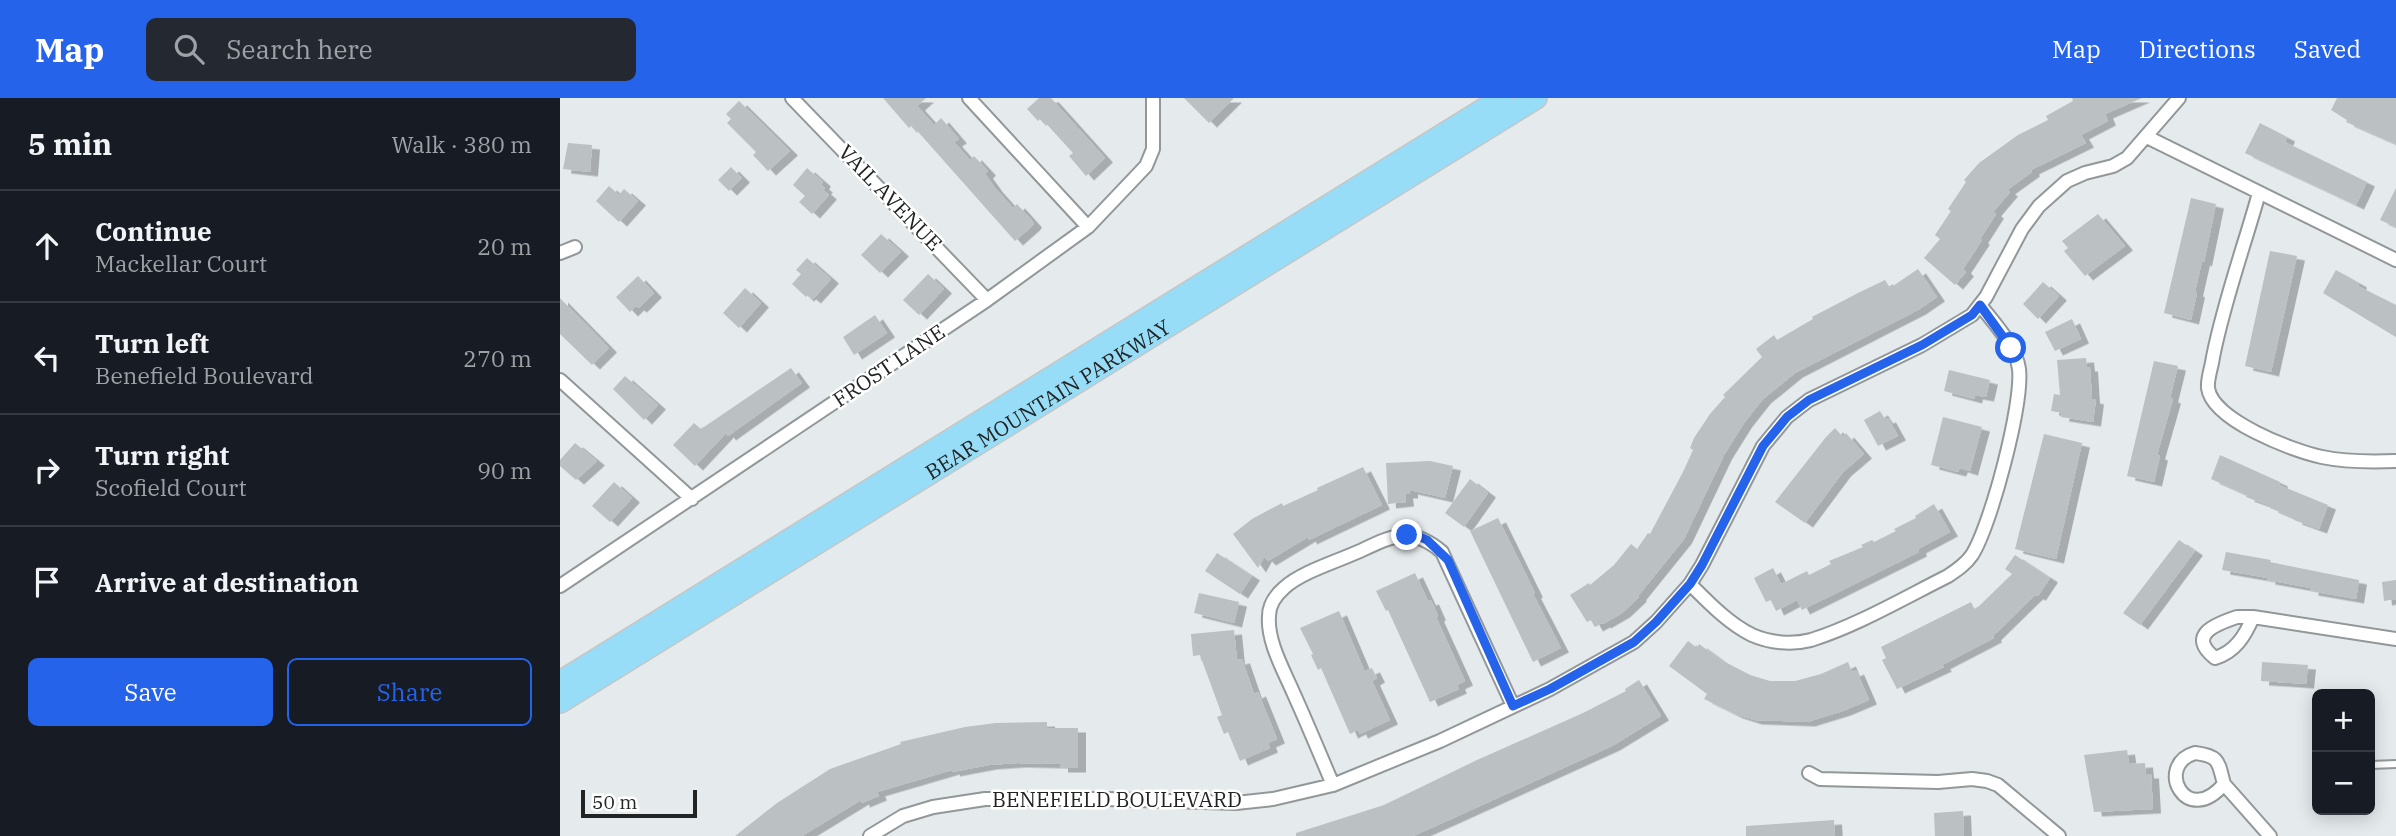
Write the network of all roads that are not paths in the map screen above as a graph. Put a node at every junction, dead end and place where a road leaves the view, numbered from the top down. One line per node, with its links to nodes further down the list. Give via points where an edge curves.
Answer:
1 (792, 98): 13 (street, VAIL AVENUE)
2 (969, 98): 9 (street)
3 (1153, 98): 9 (street, FROST LANE, via 1153,149 1146,166)
4 (1503, 98): 22 (highway, BEAR MOUNTAIN PARKWAY)
5 (1536, 98): 23 (highway, BEAR MOUNTAIN PARKWAY)
6 (2179, 98): 7 (street, BENEFIELD BOULEVARD)
7 (2147, 137): 8 (street); 14 (street, BENEFIELD BOULEVARD, via 2127,158 2067,181 2039,206 2008,251)
8 (2259, 193): 12 (street); 16 (street, via 2217,337 2208,388 2214,404 2267,438 2321,457)
9 (1088, 227): 13 (street, FROST LANE)
10 (575, 247): 11 (street)
11 (560, 253)
12 (2396, 260)
13 (987, 300): 17 (street, FROST LANE)
14 (1980, 305): 18 (street, BENEFIELD BOULEVARD, via 1972,315 1922,345 1809,400 1787,417 1763,446); 18 (street, via 2011,348 2019,366 2019,390 2010,439 1981,537 1960,569 1857,621 1809,640 1787,643 1752,635 1711,606)
15 (560, 380): 17 (street)
16 (2396, 461)
17 (692, 499): 19 (street, FROST LANE)
18 (1690, 584): 24 (street, BENEFIELD BOULEVARD, via 1634,642)
19 (560, 586)
20 (2253, 617): 21 (street)
21 (2396, 639)
22 (560, 682)
23 (560, 702)
24 (1513, 706): 29 (street, BENEFIELD BOULEVARD); 29 (street, via 1442,552 1427,540 1407,535 1364,549 1291,582 1275,599 1269,615 1280,661)
25 (2396, 764): 26 (lane)
26 (2375, 765)
27 (1809, 773): 31 (street, via 1820,779 1987,780)
28 (2224, 784): 32 (street)
29 (1333, 785): 30 (street, BENEFIELD BOULEVARD, via 1236,803 985,799 903,816)
30 (870, 836)
31 (2059, 836)
32 (2270, 836)

